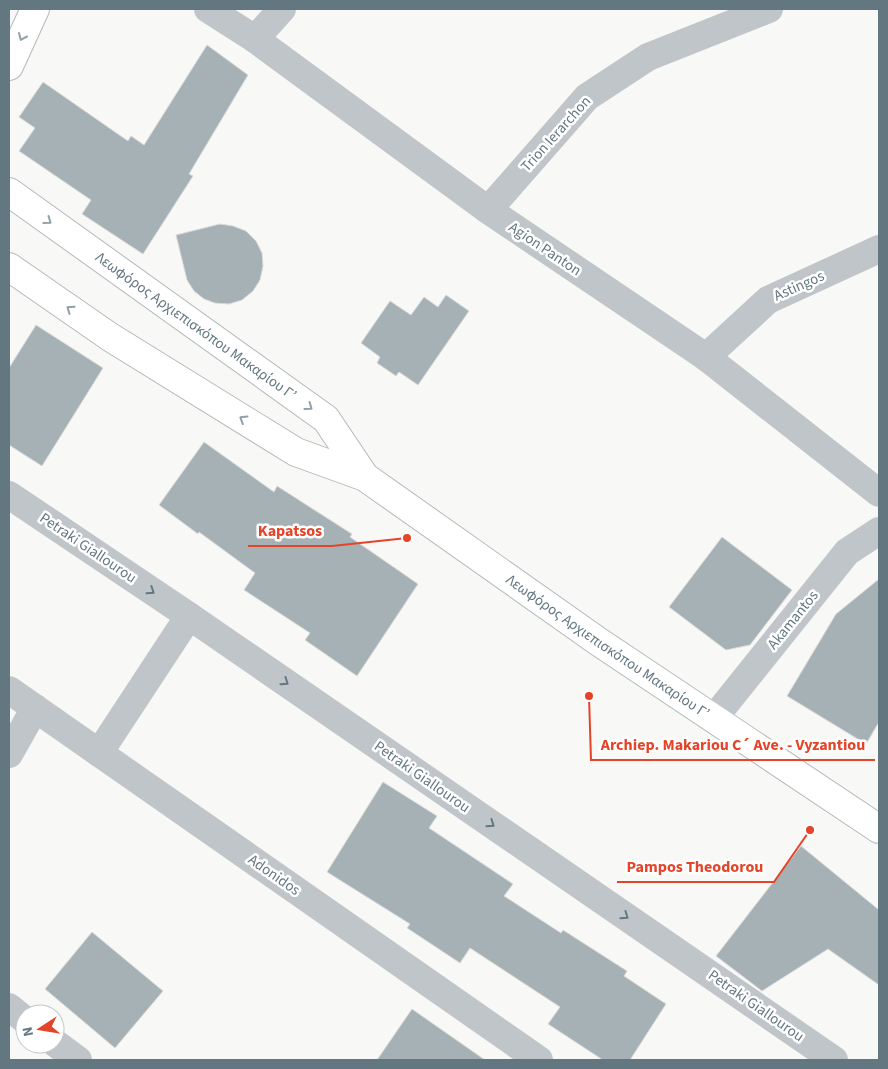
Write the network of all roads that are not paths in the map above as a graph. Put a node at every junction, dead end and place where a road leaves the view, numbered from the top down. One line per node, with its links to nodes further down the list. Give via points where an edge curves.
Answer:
1 (35, 9): 6 (main road, one-way to 6)
2 (208, 9): 5 (street, Agion Panton)
3 (282, 9): 5 (street)
4 (769, 9): 8 (street, Trion Ierarchon, via 648,58 587,97)
5 (255, 39): 8 (street, Agion Panton)
6 (9, 66)
7 (9, 192): 12 (main road, Λεωφόρος Αρχιεπισκόπου Μακαρίου Γ’, one-way to 12, via 326,419)
8 (488, 210): 11 (street, Agion Panton)
9 (879, 249): 11 (street, Astingos, via 768,300)
10 (9, 267): 12 (main road, Λεωφόρος Αρχιεπισκόπου Μακαρίου Γ’, one-way to 10, via 296,452 110,337)
11 (706, 357): 13 (street, Agion Panton)
12 (365, 477): 19 (main road, Λεωφόρος Αρχιεπισκόπου Μακαρίου Γ’, via 599,642)
13 (879, 493)
14 (9, 495): 16 (street, Petraki Giallourou, one-way to 16)
15 (879, 530): 19 (street, Akamantos, via 847,552)
16 (189, 616): 20 (street); 26 (street, Petraki Giallourou, one-way to 26)
17 (9, 690): 18 (street, Adonidos)
18 (35, 708): 20 (street, Adonidos); 21 (street)
19 (714, 718): 22 (main road, Λεωφόρος Αρχιεπισκόπου Μακαρίου Γ’)
20 (99, 753): 25 (street, Adonidos)
21 (9, 754)
22 (879, 829)
23 (65, 1050): 24 (street)
24 (78, 1060)
25 (538, 1060)
26 (834, 1060)

